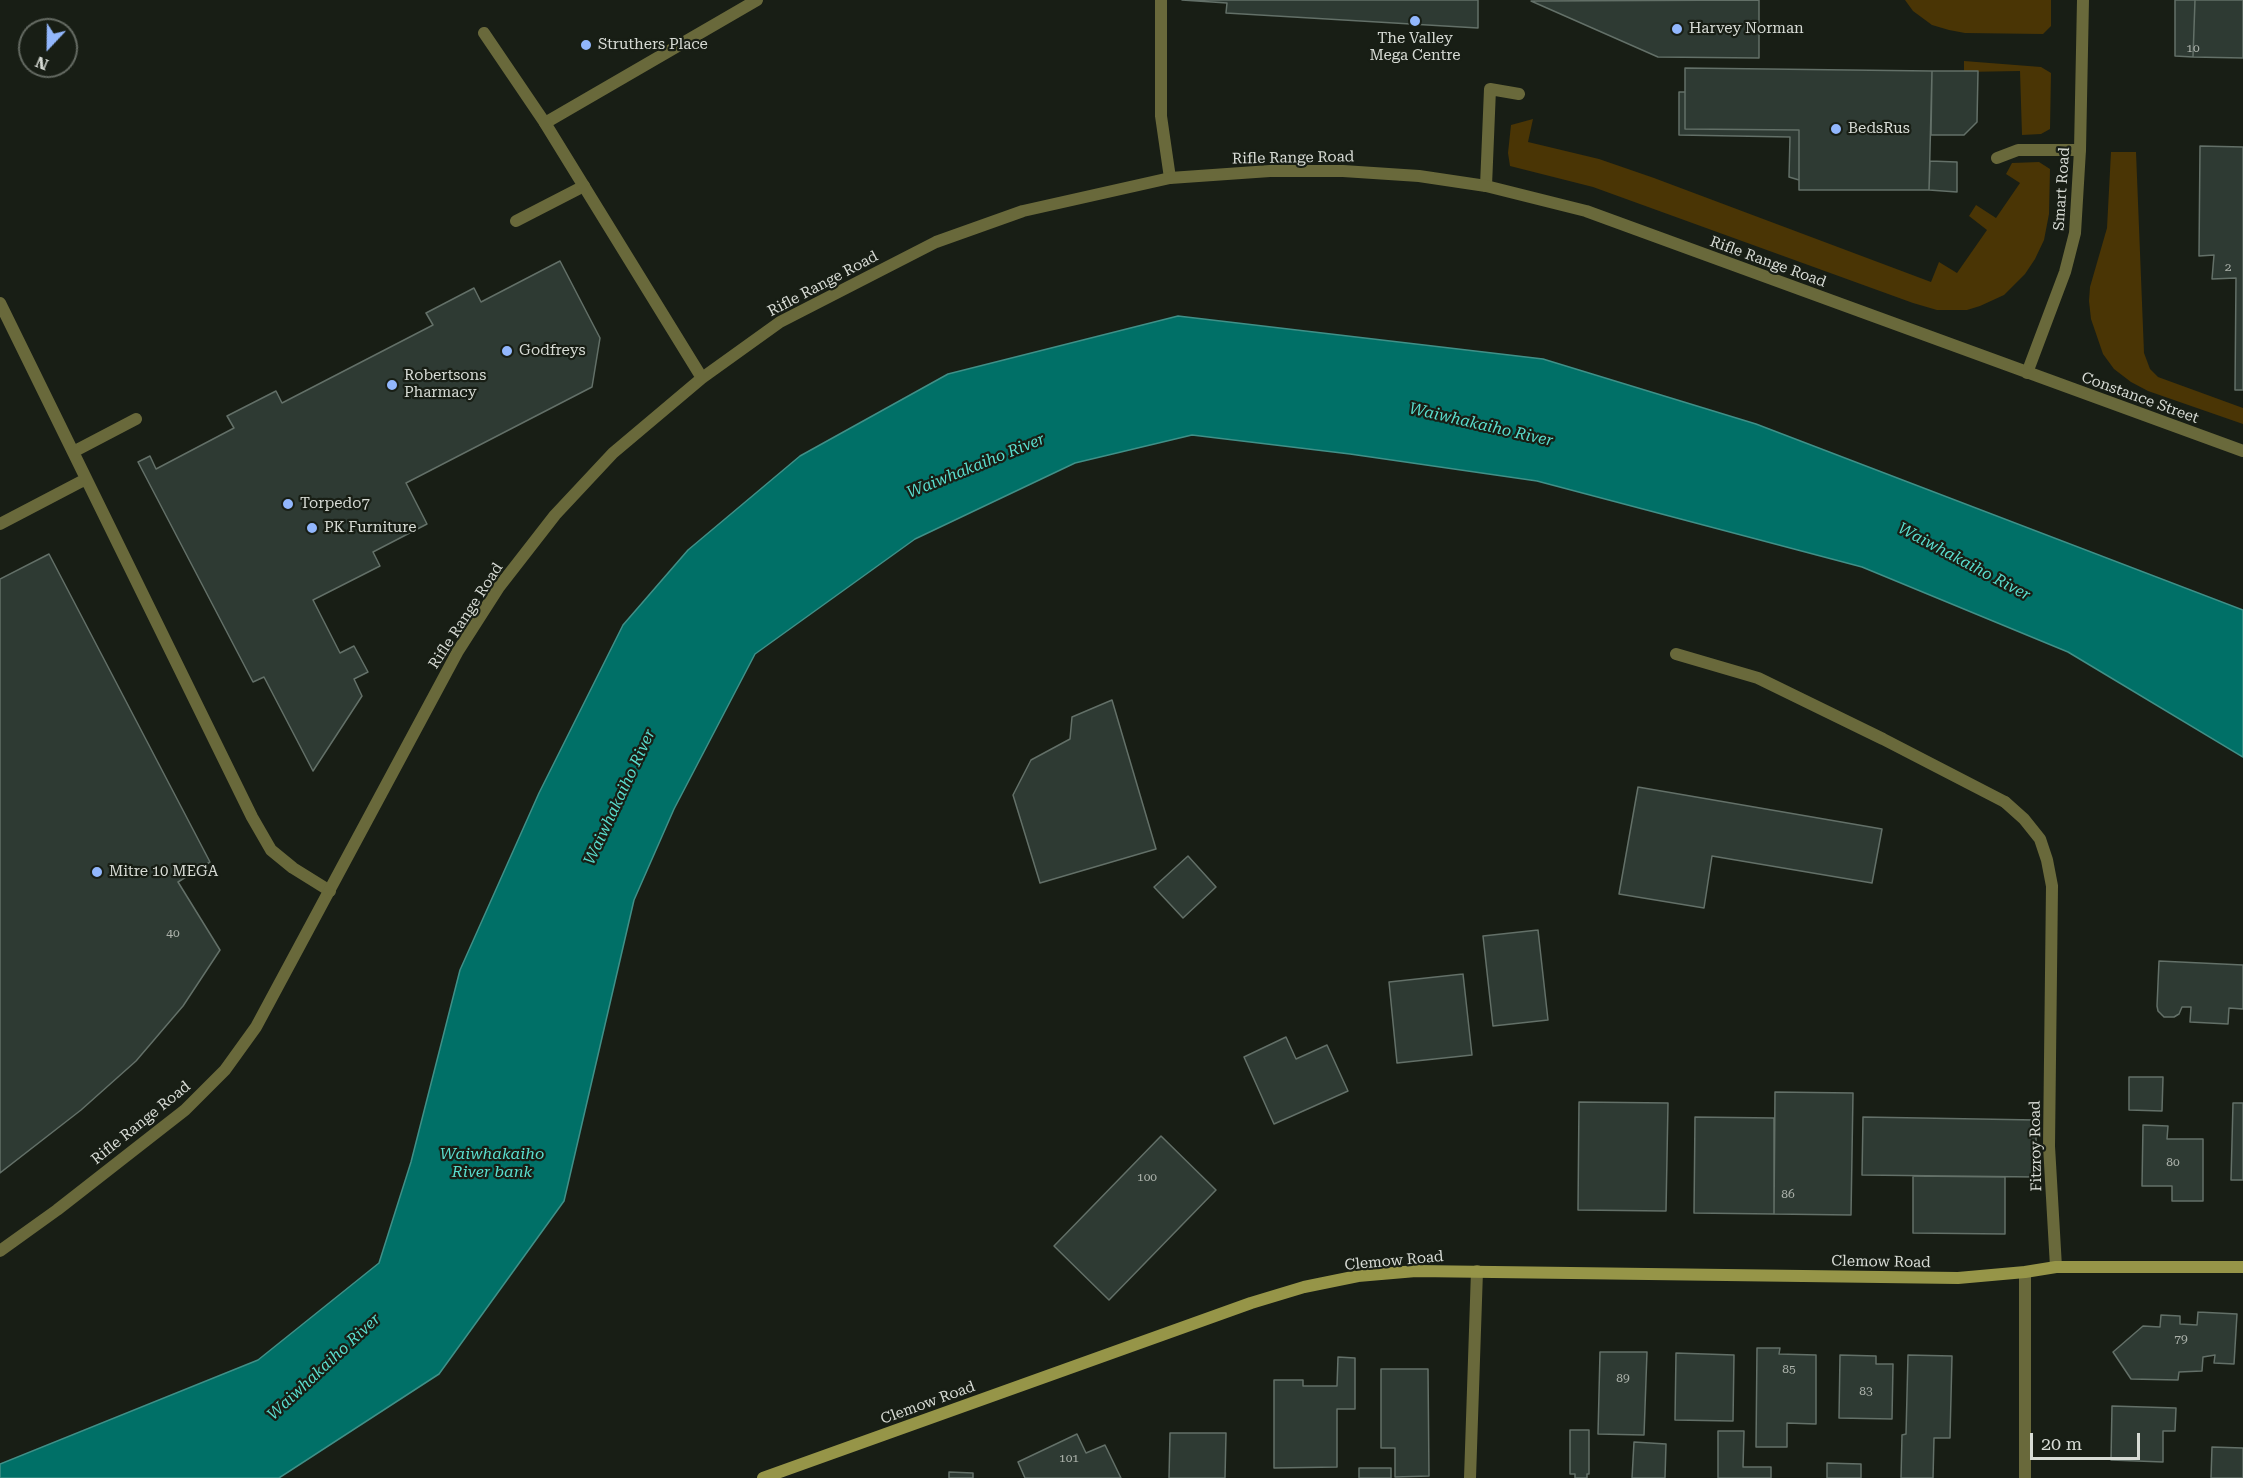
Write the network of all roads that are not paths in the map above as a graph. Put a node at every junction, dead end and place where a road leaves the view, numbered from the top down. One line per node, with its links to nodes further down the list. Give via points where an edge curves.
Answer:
1 (757, 0): 6 (street)
2 (1161, 0): 9 (street, via 1161,116)
3 (2082, 0): 7 (street, Smart Road)
4 (484, 33): 6 (street)
5 (1520, 94): 11 (street, via 1490,89)
6 (545, 123): 10 (street)
7 (2080, 150): 8 (street, via 2018,150); 14 (street, Smart Road, via 2075,234)
8 (1997, 158)
9 (1170, 178): 11 (street, Rifle Range Road, via 1342,171 1419,176); 15 (street, Rifle Range Road, via 1023,211 936,242 780,322)
10 (584, 186): 12 (street); 15 (street)
11 (1486, 186): 14 (street, Rifle Range Road, via 1586,211)
12 (516, 221)
13 (0, 303): 18 (street)
14 (2027, 373): 17 (street, Constance Street)
15 (702, 378): 22 (street, Rifle Range Road, via 613,453 555,515 499,587 458,651)
16 (136, 419): 18 (street)
17 (2243, 451)
18 (73, 452): 19 (street)
19 (86, 479): 20 (street); 22 (street, via 252,817 272,850)
20 (0, 524)
21 (1676, 654): 24 (street, Fitzroy Road, via 1758,678 1884,739 2005,802 2040,839 2052,886 2049,1146)
22 (330, 891): 23 (street, Rifle Range Road, via 256,1027 225,1070 185,1110)
23 (0, 1251)
24 (2056, 1267): 25 (street); 27 (street)
25 (2243, 1267)
26 (1477, 1271): 27 (street, Clemow Road, via 1958,1278); 28 (street, Clemow Road, via 1358,1276 1304,1287); 29 (street)
27 (2025, 1272): 30 (street)
28 (763, 1478)
29 (1470, 1478)
30 (2025, 1478)

